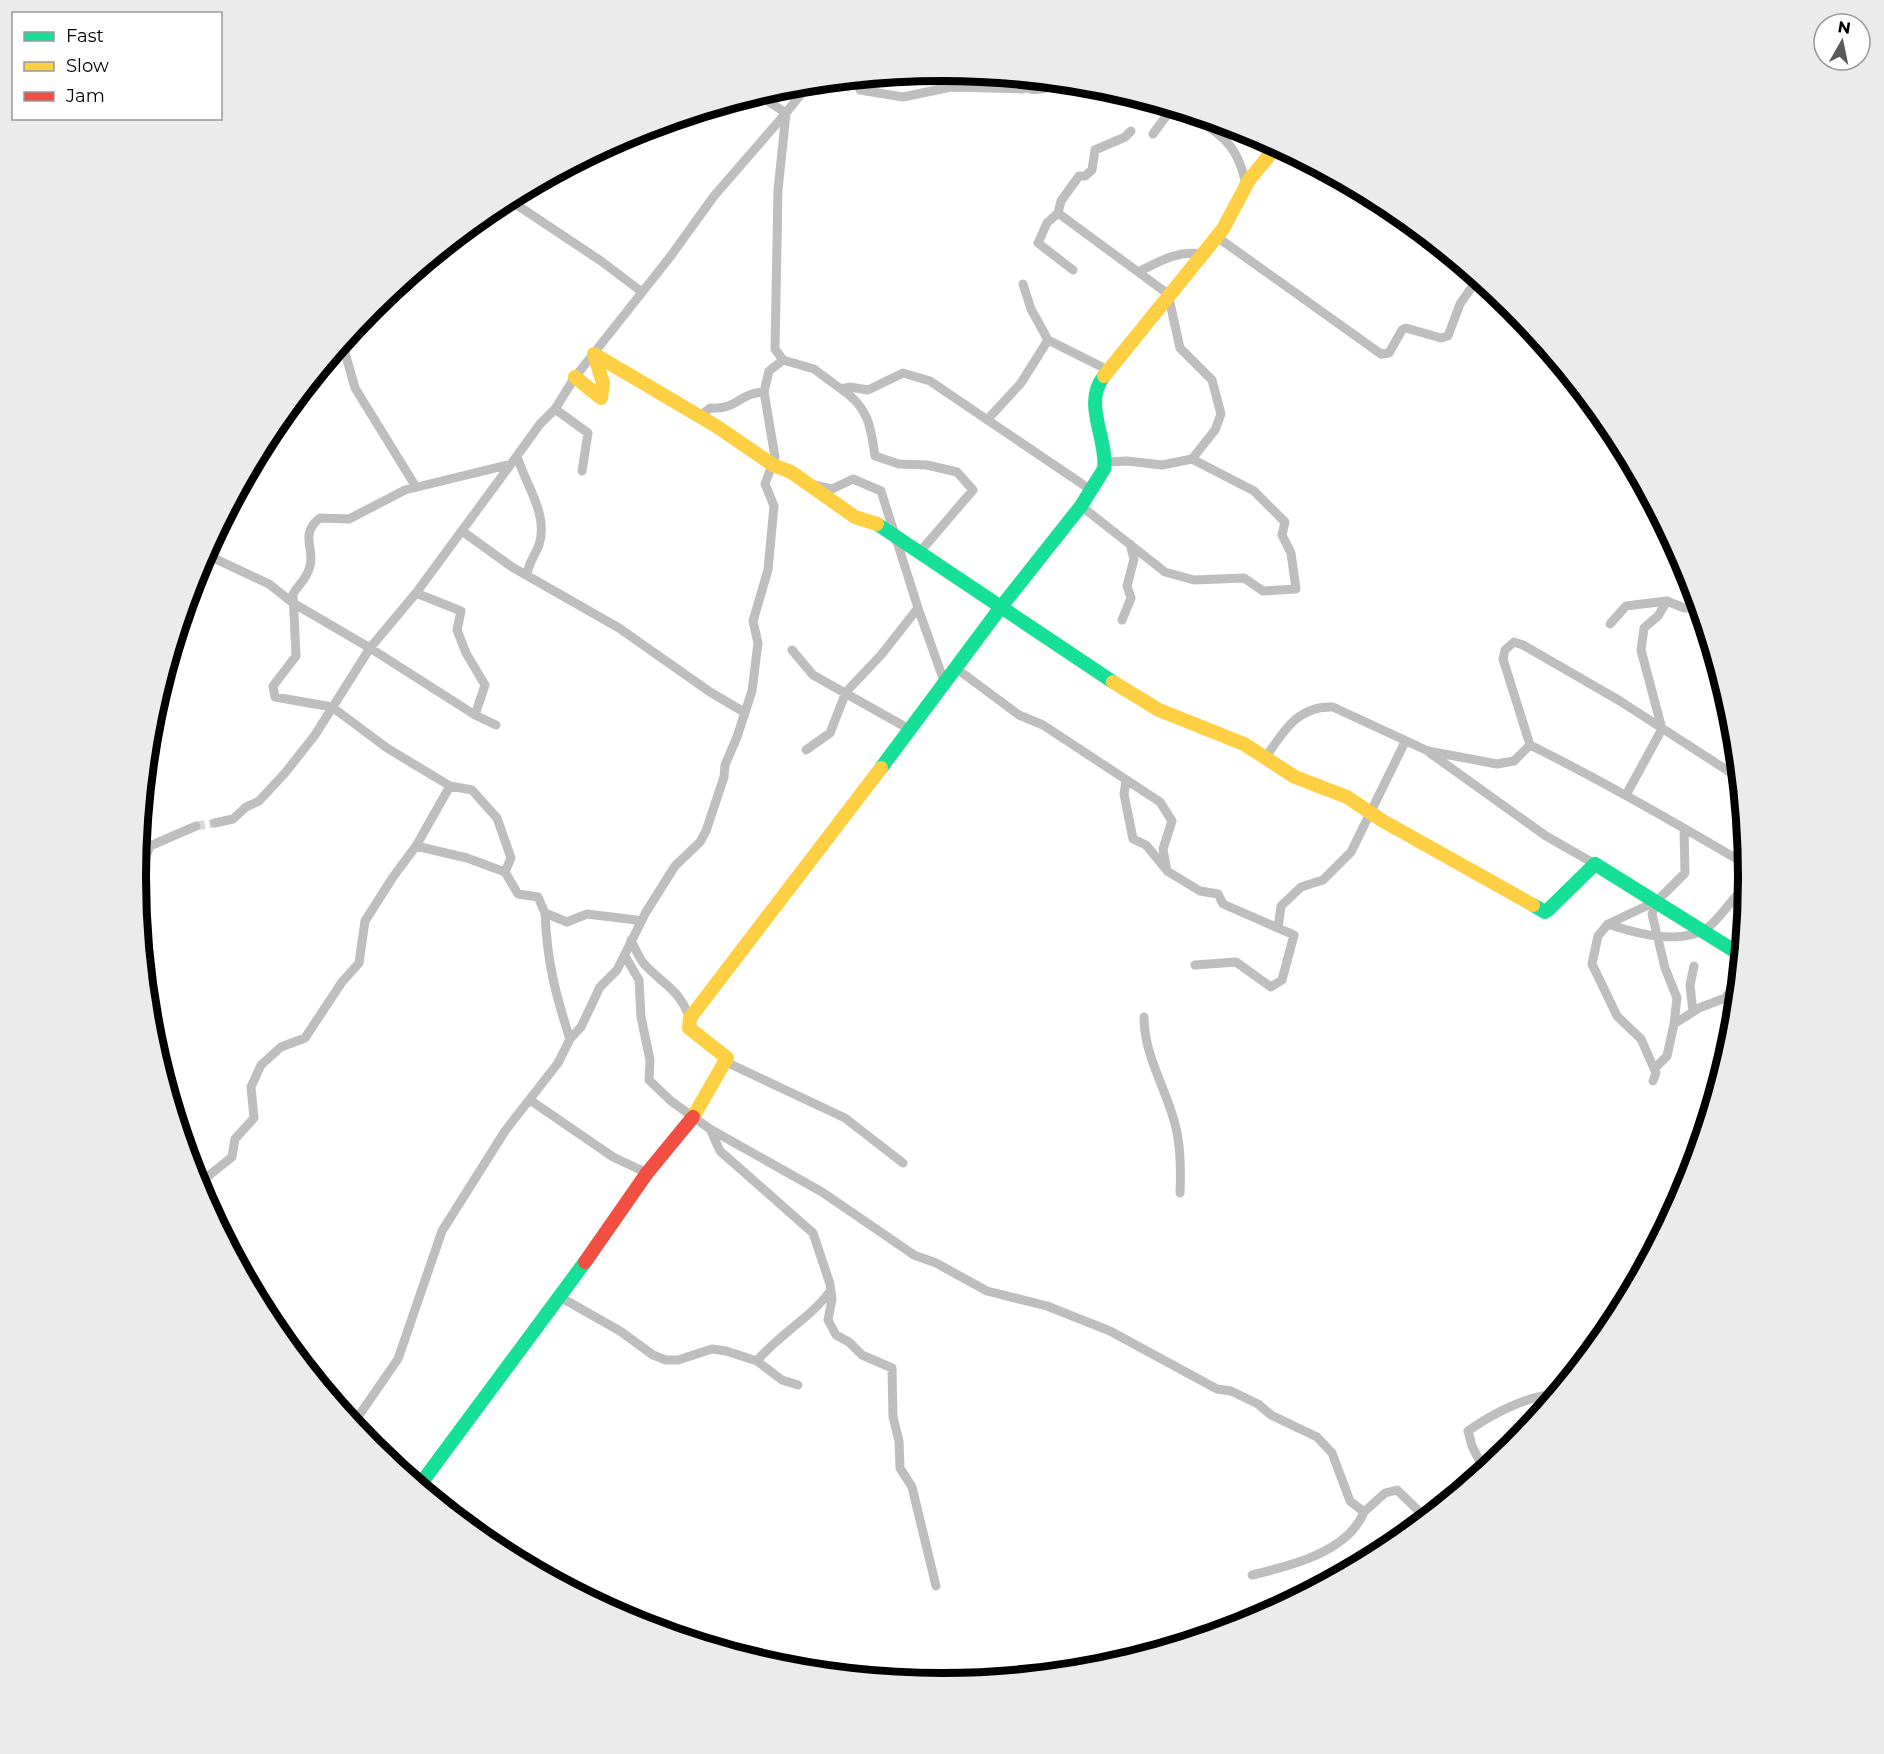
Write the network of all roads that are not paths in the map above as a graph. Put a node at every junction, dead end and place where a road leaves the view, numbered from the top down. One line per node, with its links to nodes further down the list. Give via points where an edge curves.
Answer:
1 (1018, 85): 3 (street)
2 (1044, 88): 3 (street)
3 (1023, 89): 4 (street, via 951,87 903,97)
4 (860, 90)
5 (801, 94): 7 (street)
6 (767, 101): 7 (street)
7 (786, 113): 22 (street, via 714,196); 27 (street, via 778,189 774,300 775,349)
8 (1168, 114): 11 (street)
9 (1204, 125): 13 (street, via 1233,149 1241,161)
10 (1131, 131): 15 (street, via 1095,150 1092,170 1085,177 1079,176 1061,201)
11 (1152, 134)
12 (1271, 153): 13 (street)
13 (1246, 185): 16 (street)
14 (517, 205): 22 (street)
15 (1058, 213): 18 (street, via 1047,223 1038,243); 19 (street)
16 (1217, 237): 17 (street); 21 (street, via 1381,354 1389,353 1406,328 1441,338 1448,336 1460,304)
17 (1201, 254): 19 (street, via 1168,257); 23 (street)
18 (1073, 270)
19 (1140, 271): 23 (street)
20 (1023, 284): 24 (street)
21 (1473, 285)
22 (642, 292): 26 (street)
23 (1168, 294): 28 (street); 35 (street, via 1180,348 1212,381 1221,414 1215,430)
24 (1048, 340): 28 (street); 34 (street, via 1021,383)
25 (345, 351): 41 (street, via 356,388)
26 (594, 354): 29 (street); 29 (street, via 603,383 601,398); 33 (street)
27 (783, 360): 30 (street, via 814,369); 31 (street, via 769,371)
28 (1108, 370): 37 (street, via 1097,385 1094,400)
29 (575, 377): 32 (street)
30 (841, 389): 34 (street, via 868,390 903,373 930,381); 47 (street, via 870,422 874,456 899,464 957,472 973,490)
31 (764, 392): 33 (street, via 750,393 734,405 710,408); 38 (street, via 774,445)
32 (555, 409): 36 (street); 39 (street, via 588,434)
33 (700, 416): 38 (street)
34 (987, 420): 42 (street)
35 (1192, 459): 37 (street, via 1162,465); 46 (street, via 1254,491 1285,522 1282,535 1291,553 1296,589 1263,591 1244,578 1194,580 1165,572)
36 (514, 460): 41 (street); 44 (street); 49 (street, via 535,496 541,523 539,545 528,563)
37 (1105, 462): 42 (street)
38 (773, 465): 40 (street); 66 (street, via 765,484 774,506 771,546 753,621 758,643 752,691)
39 (582, 471)
40 (808, 484): 45 (street, via 855,517 877,524); 45 (street, via 832,489 853,479 880,491)
41 (416, 487): 52 (street, via 349,519 325,517 315,522 307,546 312,562 305,580 293,594)
42 (1091, 490): 43 (street)
43 (1081, 506): 46 (street); 53 (street)
44 (462, 531): 49 (street); 50 (street)
45 (897, 538): 47 (street); 54 (street)
46 (1130, 544): 58 (street, via 1134,559 1127,586 1131,598)
47 (919, 553): 53 (street, via 955,573)
48 (213, 558): 52 (street, via 269,584)
49 (527, 575): 66 (street, via 619,628)
50 (416, 593): 60 (street); 67 (street, via 461,611 457,630 485,685)
51 (1667, 601): 55 (street); 57 (street); 59 (street, via 1626,606)
52 (293, 603): 60 (street); 65 (street, via 296,656 273,686 275,697)
53 (1001, 607): 62 (street); 75 (street, via 1159,710 1244,744)
54 (918, 608): 63 (street); 64 (street)
55 (1684, 608): 56 (street); 57 (street)
56 (1691, 608)
57 (1658, 616): 70 (street, via 1644,628 1641,650)
58 (1122, 620)
59 (1610, 624)
60 (370, 648): 65 (street); 67 (street)
61 (792, 650): 64 (street, via 813,675)
62 (957, 669): 63 (street); 77 (street, via 1007,707 1043,725)
63 (945, 684): 69 (street)
64 (846, 692): 69 (street); 73 (street, via 830,733)
65 (332, 707): 78 (street, via 387,748); 81 (street, via 315,735 259,801 233,819)
66 (744, 711): 94 (street, via 706,831 675,866)
67 (475, 715): 68 (street)
68 (496, 725)
69 (909, 729): 107 (street)
70 (1662, 729): 72 (street, via 1514,642 1505,650 1503,659); 76 (street); 79 (street)
71 (1405, 742): 74 (street); 75 (street, via 1333,707 1322,707 1299,714); 80 (street)
72 (1530, 745): 74 (street, via 1514,761 1497,764); 79 (street)
73 (806, 750)
74 (1428, 751): 88 (street, via 1546,836)
75 (1266, 757): 80 (street, via 1295,777 1347,797)
76 (1731, 772)
77 (1126, 782): 89 (street, via 1124,794 1133,839 1146,845); 89 (street, via 1154,796 1170,815 1172,821 1163,849)
78 (450, 786): 85 (street); 90 (street, via 472,790 497,818 511,858)
79 (1626, 795): 83 (street)
80 (1372, 813): 88 (street, via 1545,912); 96 (street, via 1351,852 1323,880 1301,887 1281,906)
81 (215, 823)
82 (196, 826): 84 (street)
83 (1684, 829): 87 (street); 92 (street, via 1685,873)
84 (150, 846): 86 (street)
85 (417, 846): 90 (street); 118 (street, via 365,921 359,963 305,1038 281,1047 261,1065 251,1087 254,1118 235,1139 232,1157)
86 (147, 854)
87 (1737, 860)
88 (1595, 864): 92 (street)
89 (1167, 871): 96 (street, via 1200,891 1218,894 1223,904)
90 (505, 872): 93 (street, via 518,894 538,897)
91 (1737, 895): 97 (street)
92 (1657, 901): 95 (street); 97 (street); 98 (street, via 1652,914)
93 (545, 913): 94 (street, via 567,921 587,914 636,920); 109 (street, via 547,959)
94 (639, 924): 99 (street)
95 (1608, 924): 98 (street, via 1646,935); 111 (street, via 1598,936 1592,964 1617,1016 1641,1039)
96 (1278, 928): 102 (street, via 1294,935 1282,980 1271,987 1236,962)
97 (1703, 931): 98 (street, via 1681,936); 100 (street)
98 (1657, 934): 108 (street, via 1677,998)
99 (631, 940): 101 (street); 107 (street, via 643,964 682,998)
100 (1734, 951)
101 (625, 956): 109 (street, via 600,987 581,1028); 114 (street, via 639,980 649,1080 671,1101)
102 (1195, 965)
103 (1694, 966): 105 (street, via 1690,985)
104 (1729, 993): 105 (street)
105 (1693, 1012): 108 (street)
106 (1144, 1017): 119 (street, via 1144,1036 1176,1127)
107 (690, 1018): 110 (street, via 689,1028 725,1054)
108 (1674, 1024): 111 (street, via 1667,1056)
109 (570, 1039): 113 (street, via 558,1063)
110 (726, 1062): 114 (street); 116 (street, via 845,1118)
111 (1654, 1069): 112 (street)
112 (1653, 1081)
113 (530, 1100): 117 (street, via 614,1157); 125 (street, via 505,1131 442,1231 398,1359)
114 (694, 1115): 115 (street); 117 (street)
115 (710, 1128): 120 (street, via 720,1150 811,1230); 128 (street, via 822,1192 914,1255 987,1291 1047,1306 1110,1331 1216,1389 1240,1395 1317,1437 1332,1453 1350,1501)
116 (903, 1163)
117 (647, 1173): 121 (street)
118 (205, 1178)
119 (1180, 1193)
120 (831, 1290): 122 (street, via 820,1306 767,1348); 131 (street, via 828,1320 836,1335 893,1371 892,1404 900,1468 912,1487)
121 (560, 1297): 122 (street, via 666,1360 712,1349); 127 (street)
122 (757, 1361): 123 (street, via 782,1380)
123 (798, 1385)
124 (1546, 1395): 126 (street, via 1484,1419 1468,1431)
125 (358, 1417)
126 (1480, 1463)
127 (423, 1480)
128 (1364, 1512): 129 (street, via 1391,1489); 130 (street, via 1361,1520 1329,1550)
129 (1421, 1513)
130 (1252, 1575)
131 (936, 1586)

